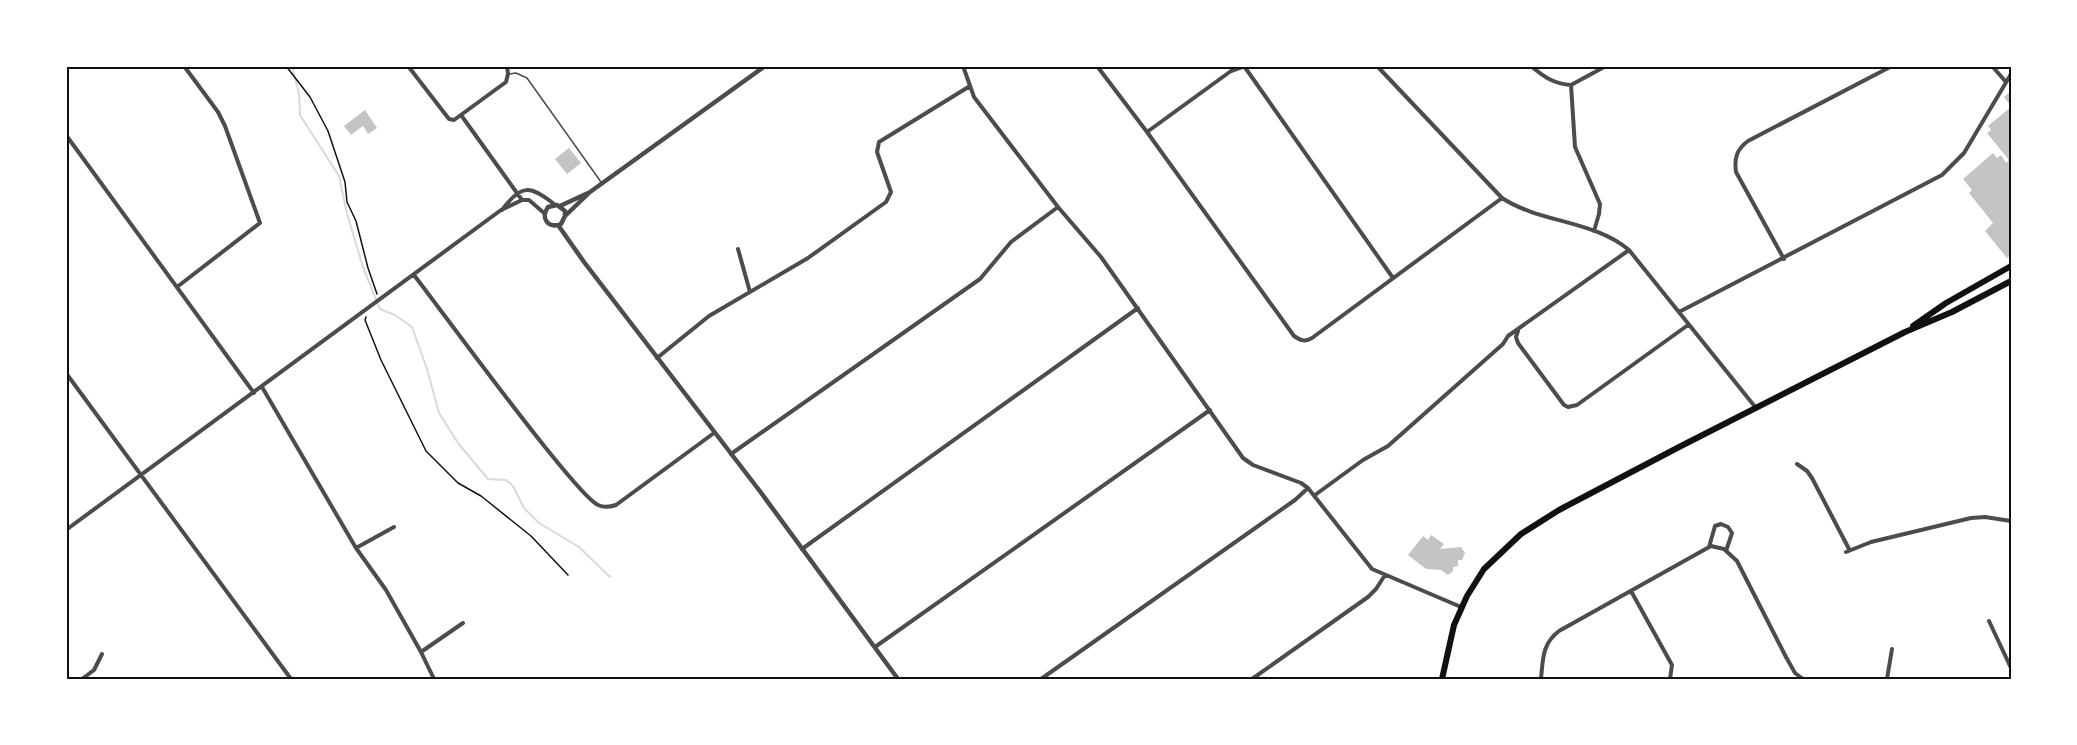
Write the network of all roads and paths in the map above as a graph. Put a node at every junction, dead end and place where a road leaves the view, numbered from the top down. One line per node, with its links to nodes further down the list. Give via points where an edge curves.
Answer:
1 (184, 66): 41 (street, via 225,126 260,223)
2 (286, 66): 43 (path, via 310,97 328,132)
3 (408, 66): 19 (street, via 449,119)
4 (507, 66): 14 (street)
5 (765, 66): 22 (street)
6 (963, 66): 18 (street)
7 (1097, 66): 20 (street)
8 (1244, 66): 20 (street, via 1232,70); 39 (street)
9 (1377, 66): 25 (street)
10 (1531, 66): 17 (street, via 1552,81)
11 (1606, 66): 17 (street)
12 (1892, 66): 36 (street, via 1748,141 1737,152 1736,172)
13 (1992, 66): 16 (street)
14 (508, 74): 19 (street, via 506,82); 22 (lane, via 527,78)
15 (2011, 74): 16 (street)
16 (2006, 82): 36 (street, via 1964,153 1942,175)
17 (1571, 85): 33 (street, via 1575,147 1600,204)
18 (969, 86): 28 (street); 42 (street, via 879,142 877,153 891,189 888,200 812,255)
19 (461, 115): 24 (street)
20 (1147, 132): 39 (street, via 1294,336 1303,341 1312,338)
21 (66, 135): 41 (street)
22 (602, 183): 23 (street)
23 (590, 192): 27 (street); 31 (street)
24 (518, 193): 26 (street); 27 (street, via 531,189); 29 (street)
25 (1502, 198): 33 (street); 39 (street)
26 (522, 200): 29 (street); 30 (street, via 529,200)
27 (557, 205): 30 (street, via 548,207); 31 (street)
28 (1058, 207): 44 (street); 57 (street, via 1011,243 980,279)
29 (501, 210): 38 (street)
30 (544, 213): 32 (street, via 546,222)
31 (565, 216): 32 (street)
32 (558, 225): 50 (street)
33 (1594, 231): 35 (street)
34 (738, 249): 42 (street)
35 (1629, 250): 46 (street); 48 (street)
36 (1784, 259): 46 (street)
37 (2011, 266): 49 (highway)
38 (414, 275): 45 (street); 56 (street, via 528,426 598,505 616,505)
39 (1393, 278)
40 (2011, 281): 49 (highway)
41 (177, 287): 53 (street)
42 (750, 292): 50 (street, via 707,317)
43 (375, 297)
44 (1138, 308): 55 (street); 67 (street)
45 (368, 309): 52 (street); 69 (path, via 365,320 381,360 426,451 458,483 531,536)
46 (1678, 312): 47 (street)
47 (1688, 325): 48 (street, via 1577,405 1568,407 1518,343); 54 (street)
48 (1518, 330): 61 (street, via 1388,446)
49 (1905, 332): 54 (highway)
50 (657, 358): 56 (street)
51 (66, 373): 59 (street)
52 (262, 387): 53 (street); 65 (street)
53 (254, 393): 59 (street)
54 (1756, 408): 72 (highway, via 1521,534 1484,569)
55 (1210, 410): 60 (street, via 1246,461); 75 (street)
56 (714, 433): 57 (street)
57 (731, 455): 67 (street)
58 (1797, 464): 62 (street, via 1812,478 1848,551 1971,518)
59 (141, 475): 64 (street); 81 (street)
60 (1308, 488): 61 (street); 84 (street)
61 (1315, 495): 70 (street, via 1366,563)
62 (2011, 521)
63 (394, 527): 65 (street)
64 (66, 530)
65 (356, 548): 77 (street, via 386,590)
66 (1708, 548): 68 (street); 68 (street, via 1715,526 1721,524 1732,533); 71 (street)
67 (802, 549): 75 (street)
68 (1726, 551): 89 (street, via 1737,561 1786,657)
69 (568, 574)
70 (1385, 575): 72 (street); 85 (street, via 1368,597)
71 (1631, 591): 87 (street, via 1551,638 1543,652); 88 (street, via 1672,665)
72 (1461, 607): 86 (highway)
73 (1989, 621): 79 (street)
74 (464, 623): 77 (street)
75 (875, 647): 83 (street)
76 (1892, 649): 90 (street)
77 (421, 652): 82 (street)
78 (102, 654): 80 (street, via 94,670)
79 (2011, 668)
80 (82, 679)
81 (291, 679)
82 (434, 679)
83 (898, 679)
84 (1041, 679)
85 (1252, 679)
86 (1442, 679)
87 (1541, 679)
88 (1670, 679)
89 (1803, 679)
90 (1887, 679)

